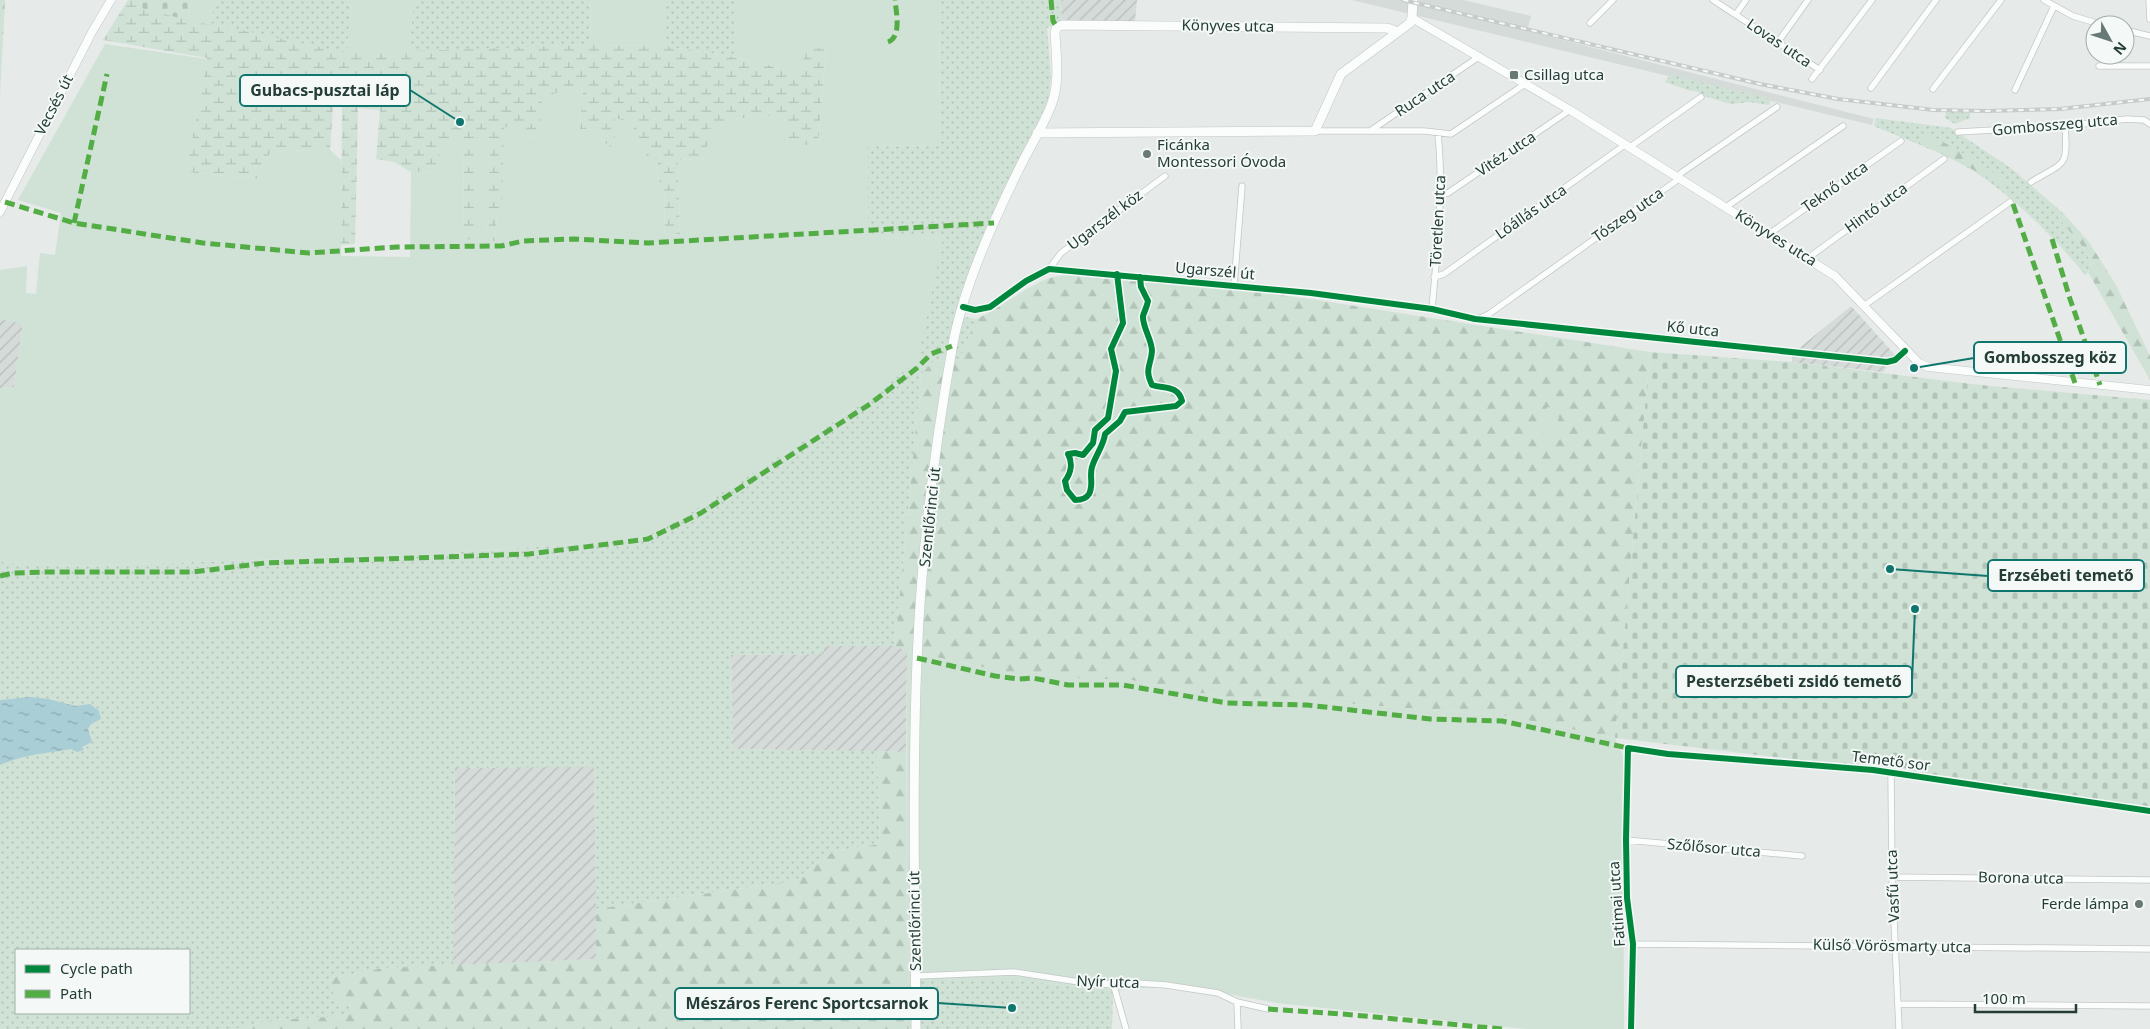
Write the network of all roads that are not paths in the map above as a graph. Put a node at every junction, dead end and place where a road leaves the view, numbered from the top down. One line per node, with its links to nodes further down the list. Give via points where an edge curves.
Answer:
1 (111, 0): 53 (street, Vecsés út)
2 (1413, 0): 14 (main road)
3 (1613, 0): 17 (street)
4 (1713, 0): 13 (street, Lovas utca)
5 (1746, 0): 13 (street)
6 (1808, 0): 22 (street)
7 (1872, 0): 26 (street)
8 (1936, 0): 29 (street)
9 (2001, 0): 30 (street)
10 (2044, 0): 12 (street)
11 (2148, 0): 15 (street)
12 (2054, 6): 16 (street); 31 (street)
13 (1736, 14): 22 (street, Lovas utca)
14 (1412, 18): 19 (main road); 23 (street, Könyves utca)
15 (2150, 19)
16 (2085, 20)
17 (1590, 23)
18 (1057, 27): 19 (main road, Könyves utca, via 1063,24 1387,28); 41 (main road, Szentlőrinci út, via 1055,89 1052,103)
19 (1398, 32): 38 (main road, via 1341,74)
20 (2135, 32): 21 (street)
21 (2150, 36)
22 (1778, 42): 26 (street, Lovas utca)
23 (1480, 56): 28 (street, Könyves utca); 39 (street, Ruca utca)
24 (2099, 66): 25 (street)
25 (2150, 66)
26 (1820, 70): 27 (street)
27 (1812, 79)
28 (1525, 84): 34 (street, Könyves utca); 42 (street, via 1451,134)
29 (1871, 88)
30 (1934, 89)
31 (2014, 90)
32 (1701, 97): 44 (street, Lóállás utca)
33 (1777, 108): 47 (street, Tószeg utca, via 1680,172)
34 (1570, 110): 44 (street, Könyves utca); 50 (street, Vitéz utca, via 1448,193)
35 (2150, 124): 37 (street, Gombosszeg utca, via 2144,120 2127,119)
36 (1843, 126): 52 (street)
37 (2065, 126): 40 (street, Gombosszeg utca); 48 (street, via 2067,156 2064,162)
38 (1314, 131): 39 (street); 41 (main road)
39 (1370, 131): 42 (street)
40 (1958, 132)
41 (1037, 133): 60 (main road, Szentlőrinci út, via 994,223)
42 (1438, 134): 50 (street, Töretlen utca)
43 (1900, 141): 54 (street, Teknő utca)
44 (1628, 145): 47 (street, Könyves utca); 57 (street, Lóállás utca, via 1444,274)
45 (1944, 159): 55 (street, Hintó utca)
46 (1166, 176): 56 (street, Ugarszél köz, via 1061,253)
47 (1678, 177): 52 (street, Könyves utca); 62 (street, Tószeg utca, via 1489,314)
48 (2031, 182)
49 (1242, 186): 58 (street)
50 (1440, 195): 57 (street, Töretlen utca)
51 (2010, 202): 59 (street)
52 (1726, 207): 54 (street, Könyves utca)
53 (0, 212)
54 (1769, 234): 55 (street, Könyves utca)
55 (1808, 258): 59 (street, Könyves utca, via 1844,283)
56 (1049, 269): 58 (street, Ugarszél út); 60 (street, via 990,307 975,310)
57 (1434, 277): 61 (street, Töretlen utca)
58 (1234, 286): 61 (street, Ugarszél út)
59 (1865, 305): 63 (street, Könyves utca)
60 (962, 307): 75 (main road, Szentlőrinci út, via 942,410 926,536 918,648 913,855)
61 (1432, 309): 62 (street, Ugarszél út)
62 (1475, 319): 63 (street, Kő utca, via 1887,362)
63 (1905, 351): 64 (street, Könyves utca, via 1928,367)
64 (2150, 390)
65 (1628, 748): 66 (street, Temető sor); 68 (street, Fatimai utca)
66 (1891, 773): 67 (street, Temető sor); 70 (street, Vasfű utca)
67 (2150, 811)
68 (1626, 840): 69 (street, Szőlősor utca); 72 (street, Fatimai utca, via 1627,898)
69 (1802, 856)
70 (1892, 877): 71 (street, Borona utca); 73 (street, Vasfű utca)
71 (2150, 880)
72 (1633, 944): 73 (street, Külső Vörösmarty utca); 84 (street, Fatimai utca)
73 (1895, 946): 74 (street, Külső Vörösmarty utca); 78 (street, Vasfű utca)
74 (2150, 949)
75 (916, 976): 76 (street, Nyír utca, via 1014,972 1099,985); 81 (main road, Szentlőrinci út)
76 (1113, 983): 77 (street, Nyír utca, via 1166,985 1218,993); 82 (street)
77 (1237, 1002): 80 (street, Nyír utca); 83 (street)
78 (1898, 1004): 79 (street); 85 (street, Vasfű utca)
79 (2150, 1006)
80 (1268, 1009)
81 (916, 1029)
82 (1126, 1029)
83 (1238, 1029)
84 (1631, 1029)
85 (1899, 1029)

